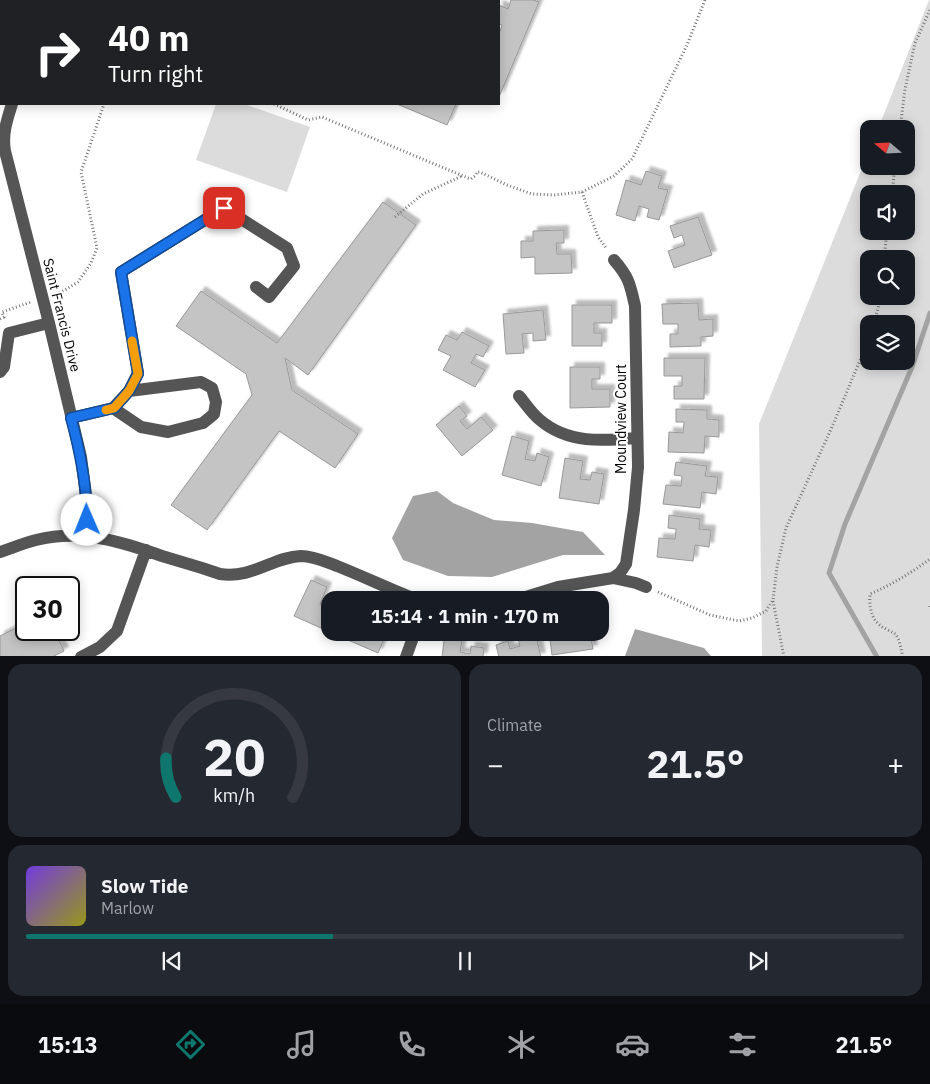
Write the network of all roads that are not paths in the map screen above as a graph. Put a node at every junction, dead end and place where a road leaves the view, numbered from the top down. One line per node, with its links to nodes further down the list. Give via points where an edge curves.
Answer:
1 (12, 105): 4 (street, Saint Francis Drive, via 3,140)
2 (614, 260): 10 (street, Moundview Court, via 630,284 635,306)
3 (256, 287): 6 (street, via 269,297 294,266 287,248 224,208 121,272 138,374)
4 (49, 323): 5 (street, via 9,333 4,367); 9 (street, Saint Francis Drive)
5 (0, 372)
6 (129, 391): 8 (street); 8 (street, via 201,382 212,388 216,402 214,414 203,423 168,432 141,427)
7 (519, 396): 10 (street, via 539,420 568,437 584,440)
8 (114, 408): 9 (street)
9 (71, 418): 11 (street, Saint Francis Drive, via 84,478)
10 (638, 438): 14 (street, Moundview Court, via 634,510 626,564)
11 (86, 536): 12 (street, via 110,539); 13 (street, via 37,540)
12 (146, 550): 16 (street, via 221,574 239,574 289,558 314,557); 19 (street, via 117,631 100,648)
13 (0, 552)
14 (613, 578): 15 (street); 17 (street)
15 (646, 587)
16 (398, 591)
17 (545, 591)
18 (412, 641): 20 (street)
19 (81, 656)
20 (406, 656)

